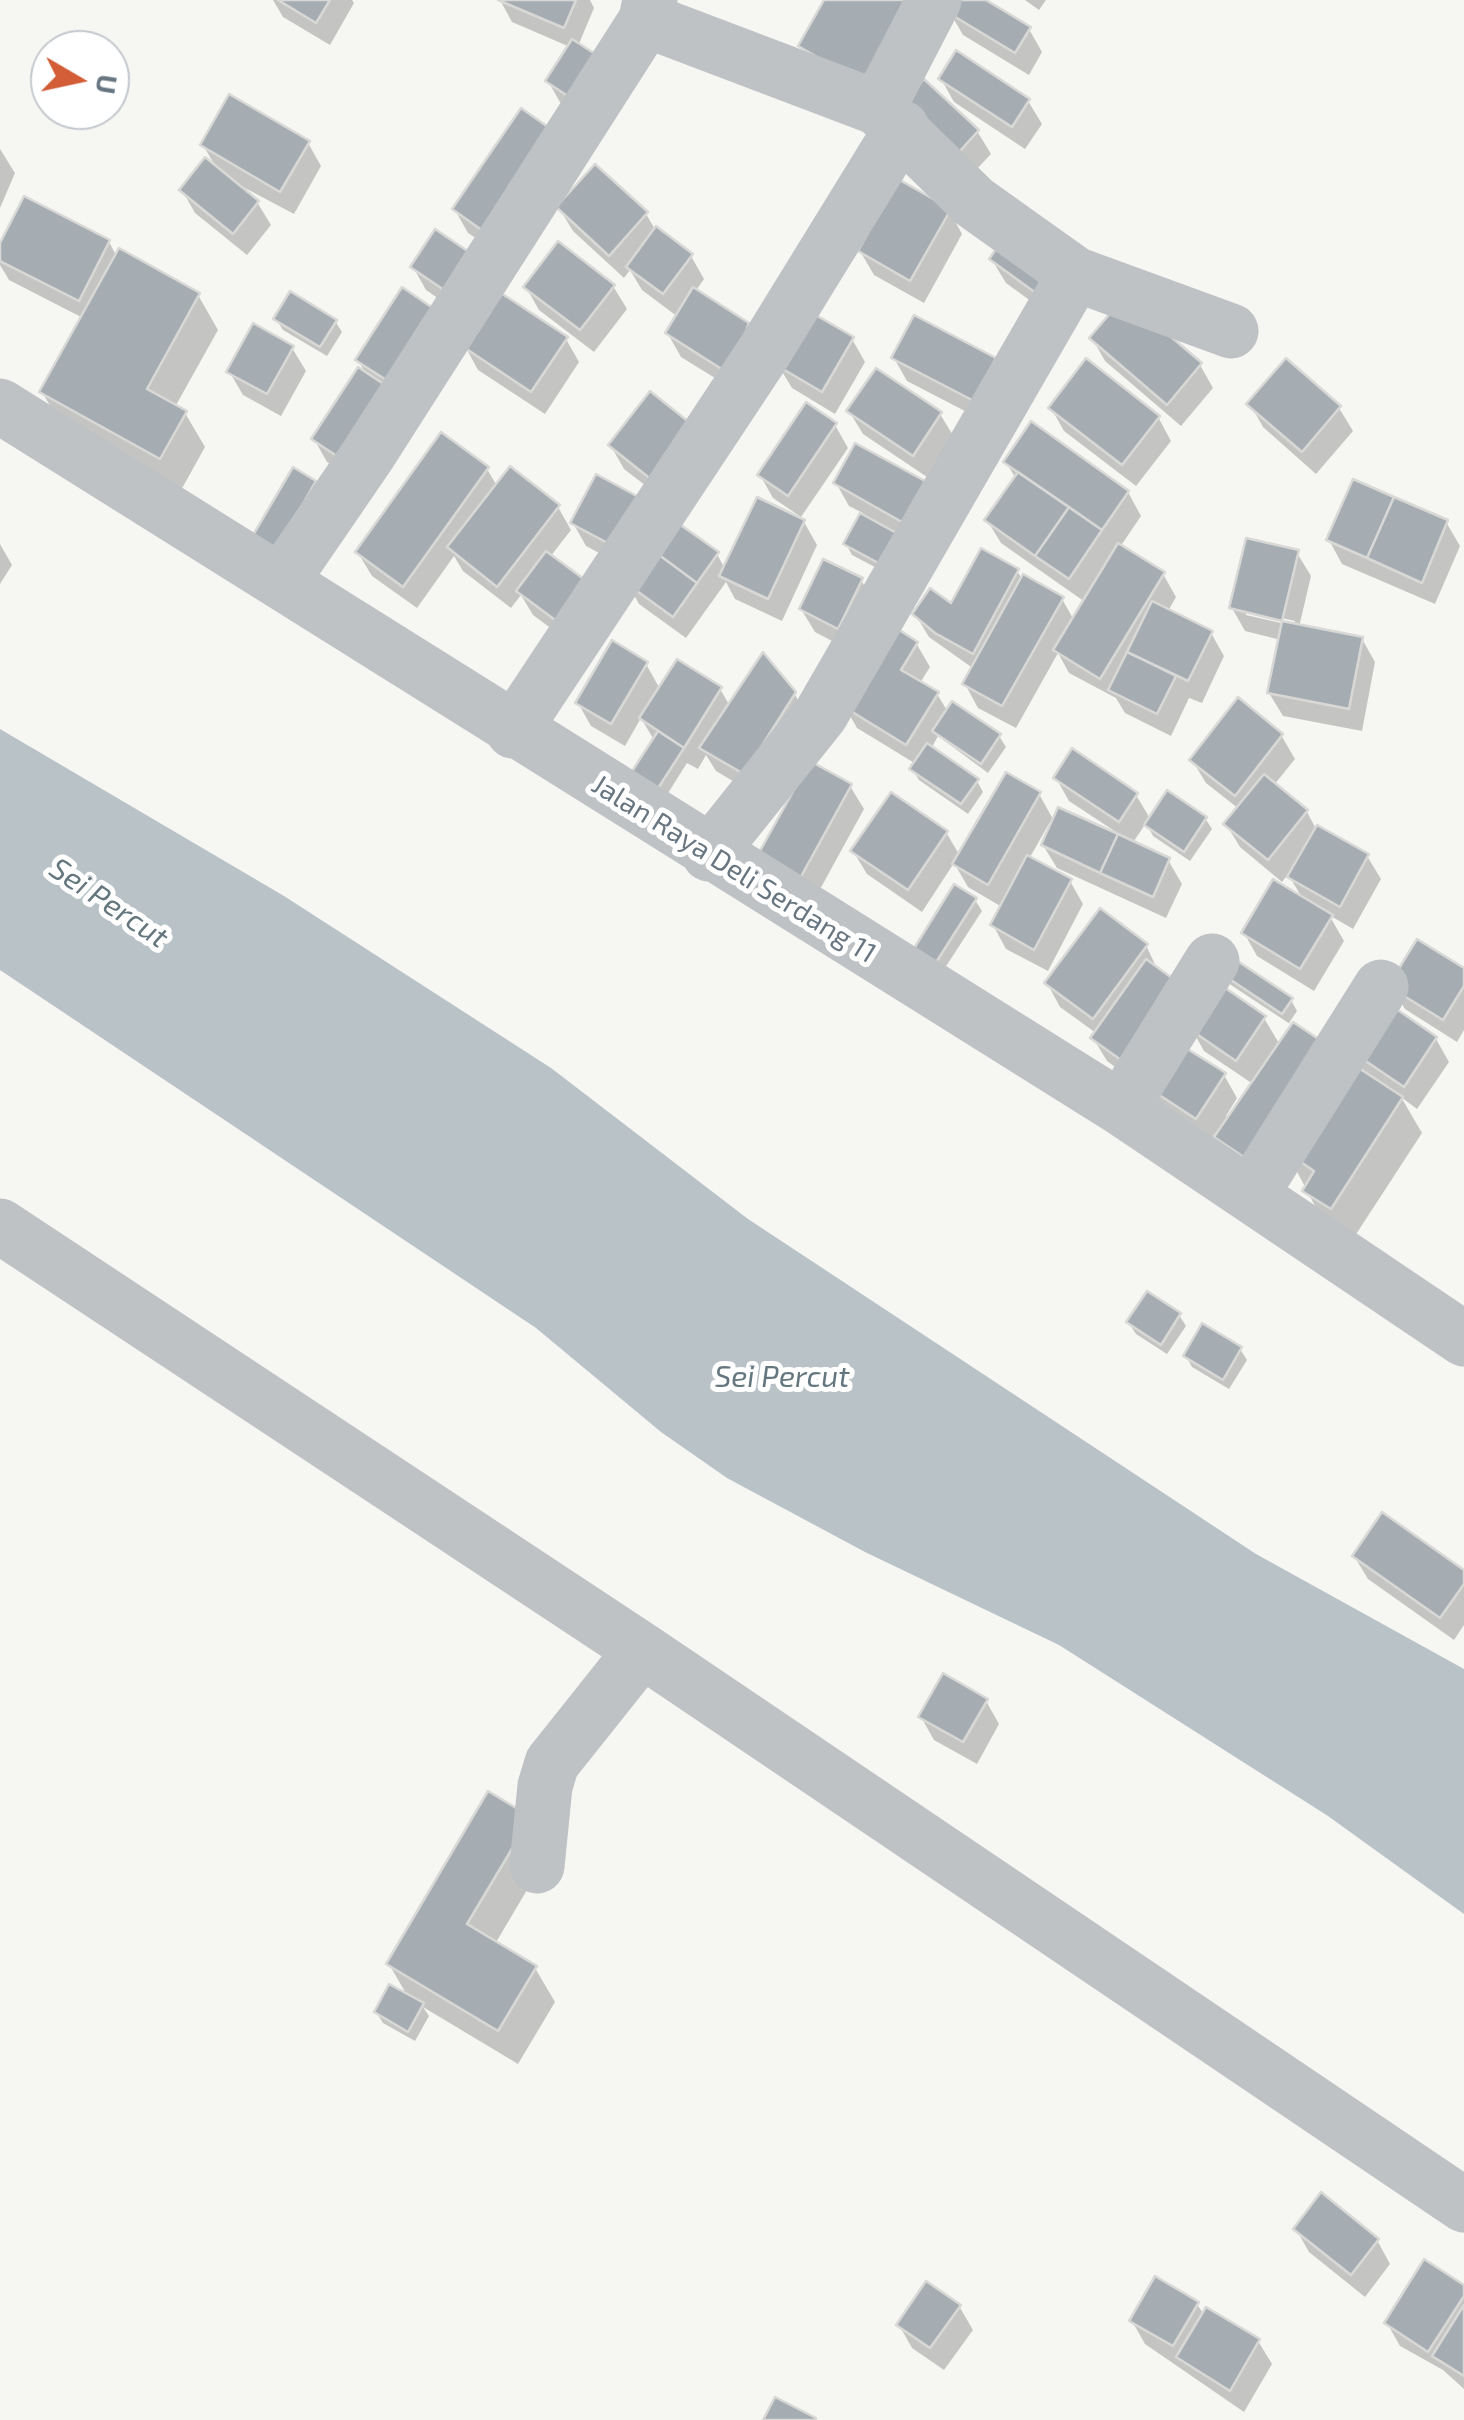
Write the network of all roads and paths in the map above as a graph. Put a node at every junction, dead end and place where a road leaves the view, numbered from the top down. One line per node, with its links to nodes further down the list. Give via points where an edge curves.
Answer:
1 (934, 0): 3 (street)
2 (648, 10): 3 (street); 7 (street)
3 (890, 118): 4 (street, via 974,202); 8 (street, via 764,352)
4 (1076, 274): 5 (street); 9 (street, via 821,714)
5 (1231, 331)
6 (0, 406): 7 (street, Jalan Raya Deli Serdang 11)
7 (281, 582): 8 (street, Jalan Raya Deli Serdang 11)
8 (514, 730): 9 (street, Jalan Raya Deli Serdang 11)
9 (708, 854): 12 (street, Jalan Raya Deli Serdang 11)
10 (1212, 960): 12 (street)
11 (1382, 988): 13 (street)
12 (1121, 1108): 13 (street, Jalan Raya Deli Serdang 11)
13 (1252, 1194): 15 (street, Jalan Raya Deli Serdang 11)
14 (0, 1226): 16 (street)
15 (1464, 1339)
16 (642, 1650): 17 (street, via 552,1763); 18 (street)
17 (537, 1866)
18 (1464, 2206)

